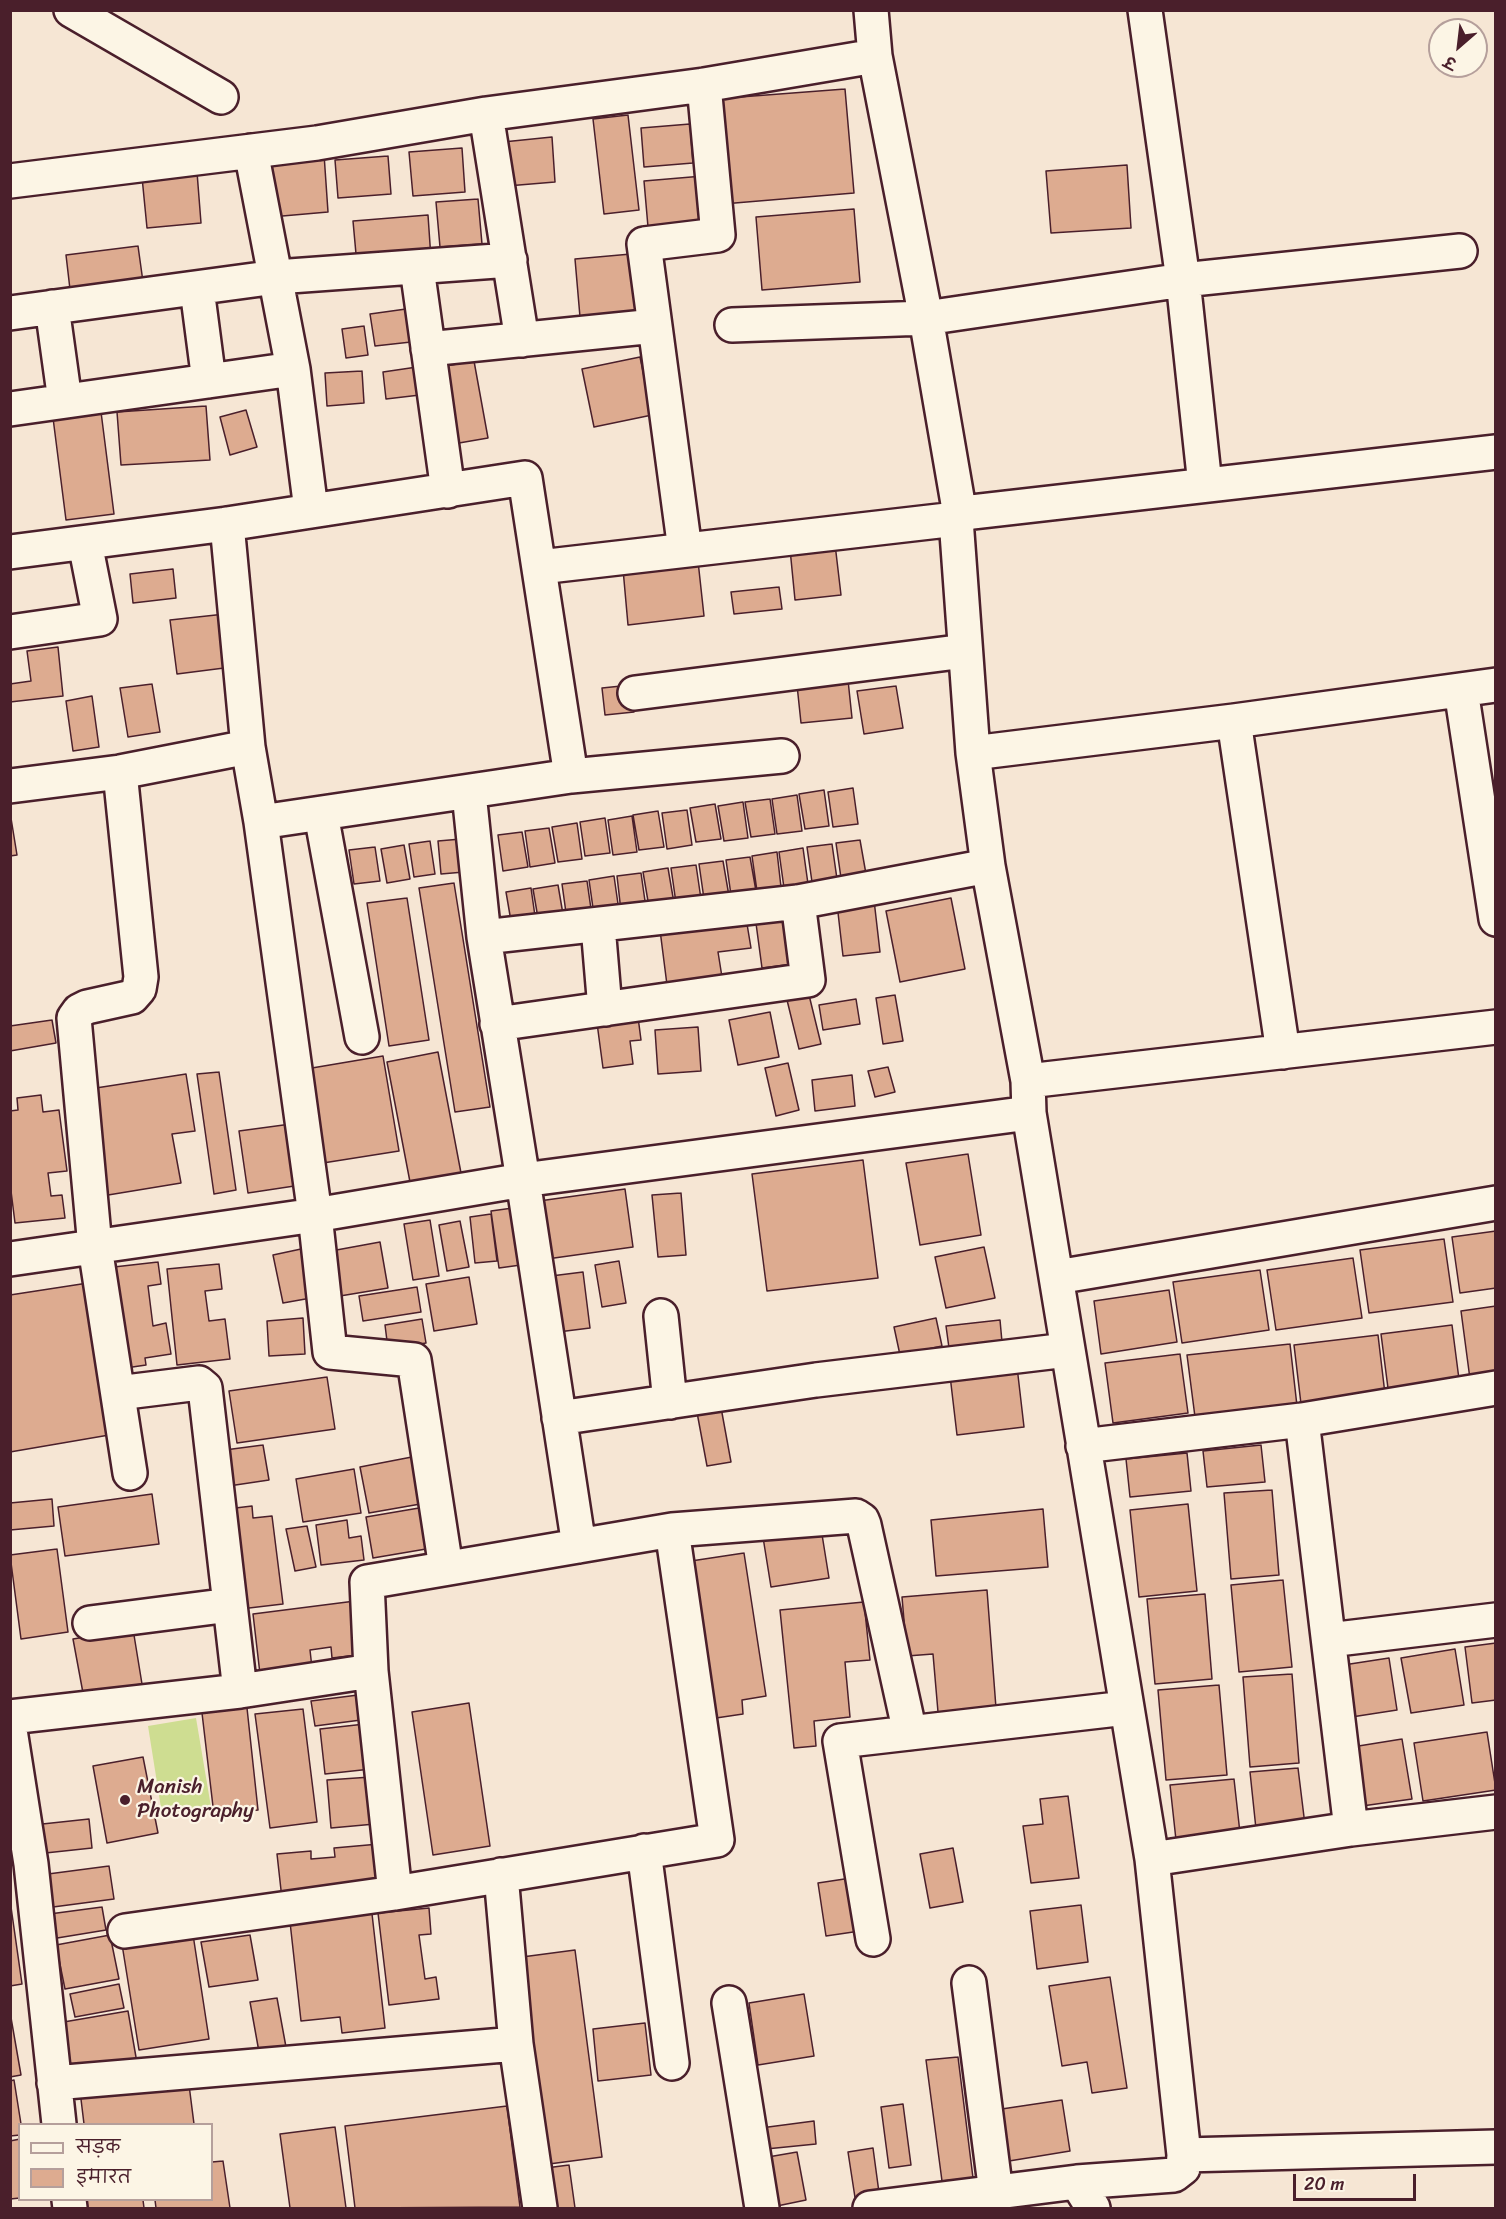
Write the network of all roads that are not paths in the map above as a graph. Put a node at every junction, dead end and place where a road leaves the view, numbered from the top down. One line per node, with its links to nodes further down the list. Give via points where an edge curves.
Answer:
1 (71, 10): 6 (street)
2 (871, 10): 4 (street)
3 (1145, 10): 14 (street)
4 (875, 56): 5 (street); 18 (street)
5 (704, 85): 7 (street); 20 (street, via 718,235 644,244)
6 (221, 97)
7 (486, 114): 8 (street); 11 (street)
8 (251, 151): 9 (street); 13 (street)
9 (10, 182)
10 (1460, 251): 14 (street)
11 (510, 260): 12 (street); 21 (street)
12 (417, 268): 13 (street); 22 (street)
13 (276, 277): 15 (street); 23 (street)
14 (1183, 279): 18 (street); 28 (street)
15 (198, 289): 16 (street); 24 (street)
16 (52, 307): 17 (street); 25 (street)
17 (10, 314)
18 (926, 318): 19 (street); 31 (street)
19 (732, 325)
20 (655, 326): 21 (street); 34 (street)
21 (522, 340): 22 (street)
22 (428, 349): 29 (street)
23 (293, 369): 24 (street); 30 (street)
24 (209, 381): 25 (street)
25 (65, 400): 26 (street)
26 (10, 409)
27 (1496, 452): 28 (street)
28 (1205, 484): 31 (street, via 972,512)
29 (448, 491): 30 (street); 36 (street, via 525,478)
30 (311, 510): 32 (street)
31 (958, 517): 34 (street); 38 (street)
32 (227, 524): 33 (street); 43 (street)
33 (86, 543): 35 (street); 37 (street, via 100,619)
34 (685, 550): 36 (street)
35 (10, 552)
36 (540, 567): 47 (street)
37 (10, 632)
38 (965, 651): 41 (street); 44 (street)
39 (1496, 685): 40 (street)
40 (1461, 690): 42 (street); 54 (street)
41 (635, 693)
42 (1234, 721): 44 (street); 61 (street)
43 (248, 747): 46 (street); 51 (street)
44 (973, 753): 52 (street)
45 (782, 756): 47 (street)
46 (120, 772): 48 (street); 67 (street, via 141,977 132,997 87,1007 74,1018)
47 (572, 776): 49 (street)
48 (10, 786)
49 (469, 793): 50 (street); 56 (street)
50 (321, 814): 51 (street); 60 (street)
51 (261, 822): 66 (street)
52 (988, 866): 53 (street); 62 (street)
53 (798, 902): 55 (street); 57 (street, via 808,980)
54 (1496, 919)
55 (598, 926): 56 (street); 57 (street)
56 (484, 937): 58 (street)
57 (605, 1009): 58 (street)
58 (497, 1024): 64 (street)
59 (1496, 1027): 61 (street)
60 (362, 1037)
61 (1283, 1052): 62 (street)
62 (1028, 1081): 63 (street)
63 (1029, 1113): 64 (street); 69 (street)
64 (523, 1180): 66 (street); 75 (street)
65 (1496, 1203): 69 (street)
66 (315, 1215): 67 (street); 81 (street, via 330,1352 414,1360)
67 (95, 1247): 68 (street); 73 (street)
68 (10, 1259)
69 (1057, 1277): 71 (street)
70 (661, 1316): 74 (street)
71 (1067, 1350): 74 (street); 77 (street)
72 (1496, 1388): 76 (street)
73 (118, 1393): 78 (street); 82 (street, via 199,1383 206,1388)
74 (670, 1402): 75 (street)
75 (559, 1418): 80 (street)
76 (1302, 1420): 77 (street); 85 (street)
77 (1083, 1446): 88 (street)
78 (130, 1473)
79 (672, 1530): 80 (street); 91 (street, via 856,1516 861,1520); 94 (street, via 717,1839)
80 (579, 1546): 81 (street)
81 (446, 1568): 86 (street, via 367,1582)
82 (230, 1605): 84 (street); 87 (street)
83 (1496, 1620): 85 (street)
84 (90, 1623)
85 (1329, 1640): 93 (street)
86 (371, 1671): 87 (street); 98 (street)
87 (240, 1690): 89 (street)
88 (1126, 1708): 91 (street); 95 (street)
89 (10, 1717)
90 (10, 1730): 96 (street)
91 (910, 1733): 100 (street, via 840,1741)
92 (1496, 1812): 93 (street)
93 (1351, 1829): 95 (street)
94 (644, 1851): 97 (street); 104 (street)
95 (1152, 1859): 108 (street)
96 (21, 1865): 105 (street)
97 (501, 1875): 98 (street); 103 (street)
98 (395, 1893): 99 (street)
99 (125, 1931)
100 (873, 1939)
101 (969, 1983): 109 (street)
102 (729, 2003): 112 (street)
103 (516, 2044): 105 (street); 111 (street)
104 (672, 2063)
105 (54, 2083): 106 (street)
106 (59, 2123)
107 (1496, 2147): 108 (street)
108 (1184, 2155): 110 (street, via 1182,2168 1174,2175)
109 (996, 2193): 110 (street); 113 (street)
110 (1085, 2195)
111 (540, 2208)
112 (762, 2208)
113 (870, 2208)

